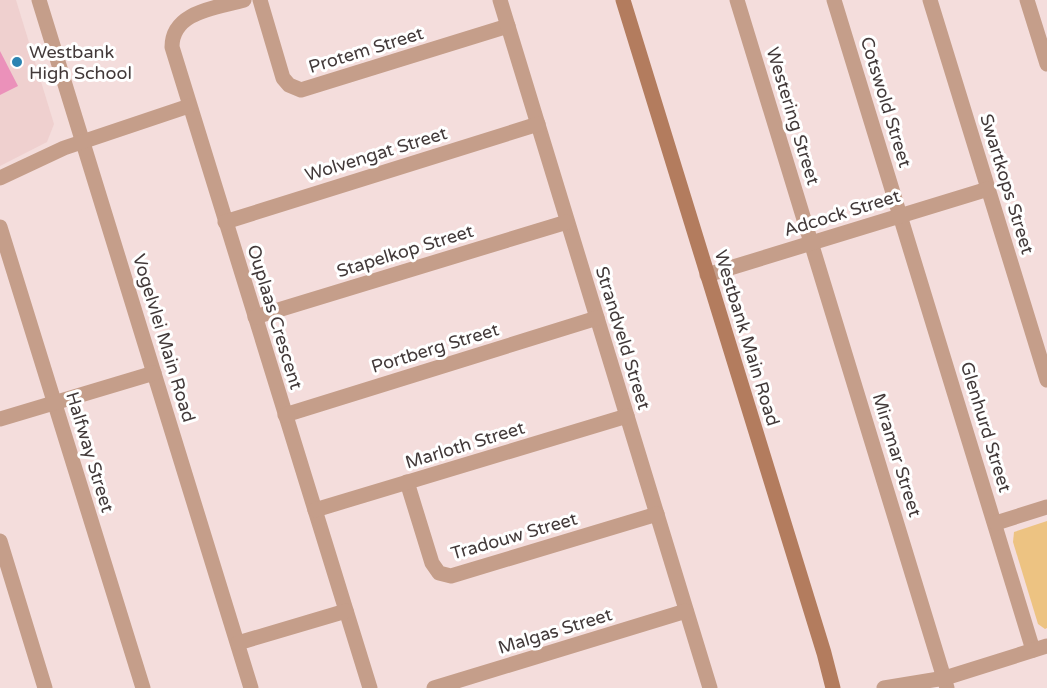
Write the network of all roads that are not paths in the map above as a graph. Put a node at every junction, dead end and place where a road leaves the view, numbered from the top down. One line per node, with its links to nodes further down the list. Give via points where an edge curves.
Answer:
1 (39, 0): 14 (street, Vogelvlei Main Road)
2 (244, 0): 12 (street, Ouplaas Crescent, via 186,18 174,33 172,47)
3 (260, 0): 10 (street, Protem Street, via 283,78 301,90)
4 (500, 0): 10 (street, Strandveld Street)
5 (623, 0): 22 (street, Westbank Main Road)
6 (737, 0): 21 (street, Westering Street)
7 (834, 0): 17 (street, Cotswold Street)
8 (930, 0): 16 (street, Swartkops Street)
9 (1028, 0): 11 (street)
10 (508, 26): 13 (street, Strandveld Street)
11 (1047, 64)
12 (189, 106): 14 (street); 18 (street, Ouplaas Crescent)
13 (538, 124): 18 (street, Wolvengat Street); 19 (street, Strandveld Street)
14 (83, 141): 15 (street); 25 (street, Vogelvlei Main Road)
15 (0, 178)
16 (988, 189): 17 (street, Adcock Street); 26 (street, Swartkops Street)
17 (900, 216): 21 (street, Adcock Street); 35 (street, Glenhurd Street)
18 (225, 222): 23 (street, Ouplaas Crescent)
19 (567, 222): 23 (street, Stapelkop Street); 24 (street, Strandveld Street)
20 (0, 227): 27 (street, Halfway Street)
21 (811, 243): 22 (street, Adcock Street); 41 (street, Miramar Street)
22 (707, 275): 48 (street, Westbank Main Road)
23 (255, 317): 28 (street, Ouplaas Crescent)
24 (597, 318): 28 (street, Portberg Street); 29 (street, Strandveld Street)
25 (154, 373): 27 (street); 39 (street, Vogelvlei Main Road)
26 (1047, 380)
27 (55, 403): 30 (street); 43 (street, Halfway Street)
28 (285, 415): 33 (street, Ouplaas Crescent)
29 (627, 416): 31 (street, Marloth Street); 34 (street, Strandveld Street)
30 (0, 419)
31 (407, 482): 33 (street, Marloth Street); 34 (street, Tradouw Street, via 432,563 439,573 451,576)
32 (1047, 507): 35 (street)
33 (315, 510): 38 (street, Ouplaas Crescent)
34 (657, 514): 37 (street, Strandveld Street)
35 (996, 523): 40 (street, Glenhurd Street)
36 (0, 541): 42 (street)
37 (686, 610): 46 (street, Malgas Street); 47 (street, Strandveld Street)
38 (346, 611): 39 (street); 45 (street, Ouplaas Crescent)
39 (238, 643): 44 (street, Vogelvlei Main Road)
40 (1040, 648): 41 (street)
41 (946, 683): 49 (street)
42 (45, 688)
43 (143, 688)
44 (250, 688)
45 (370, 688)
46 (434, 688)
47 (710, 688)
48 (832, 688)
49 (884, 688)

